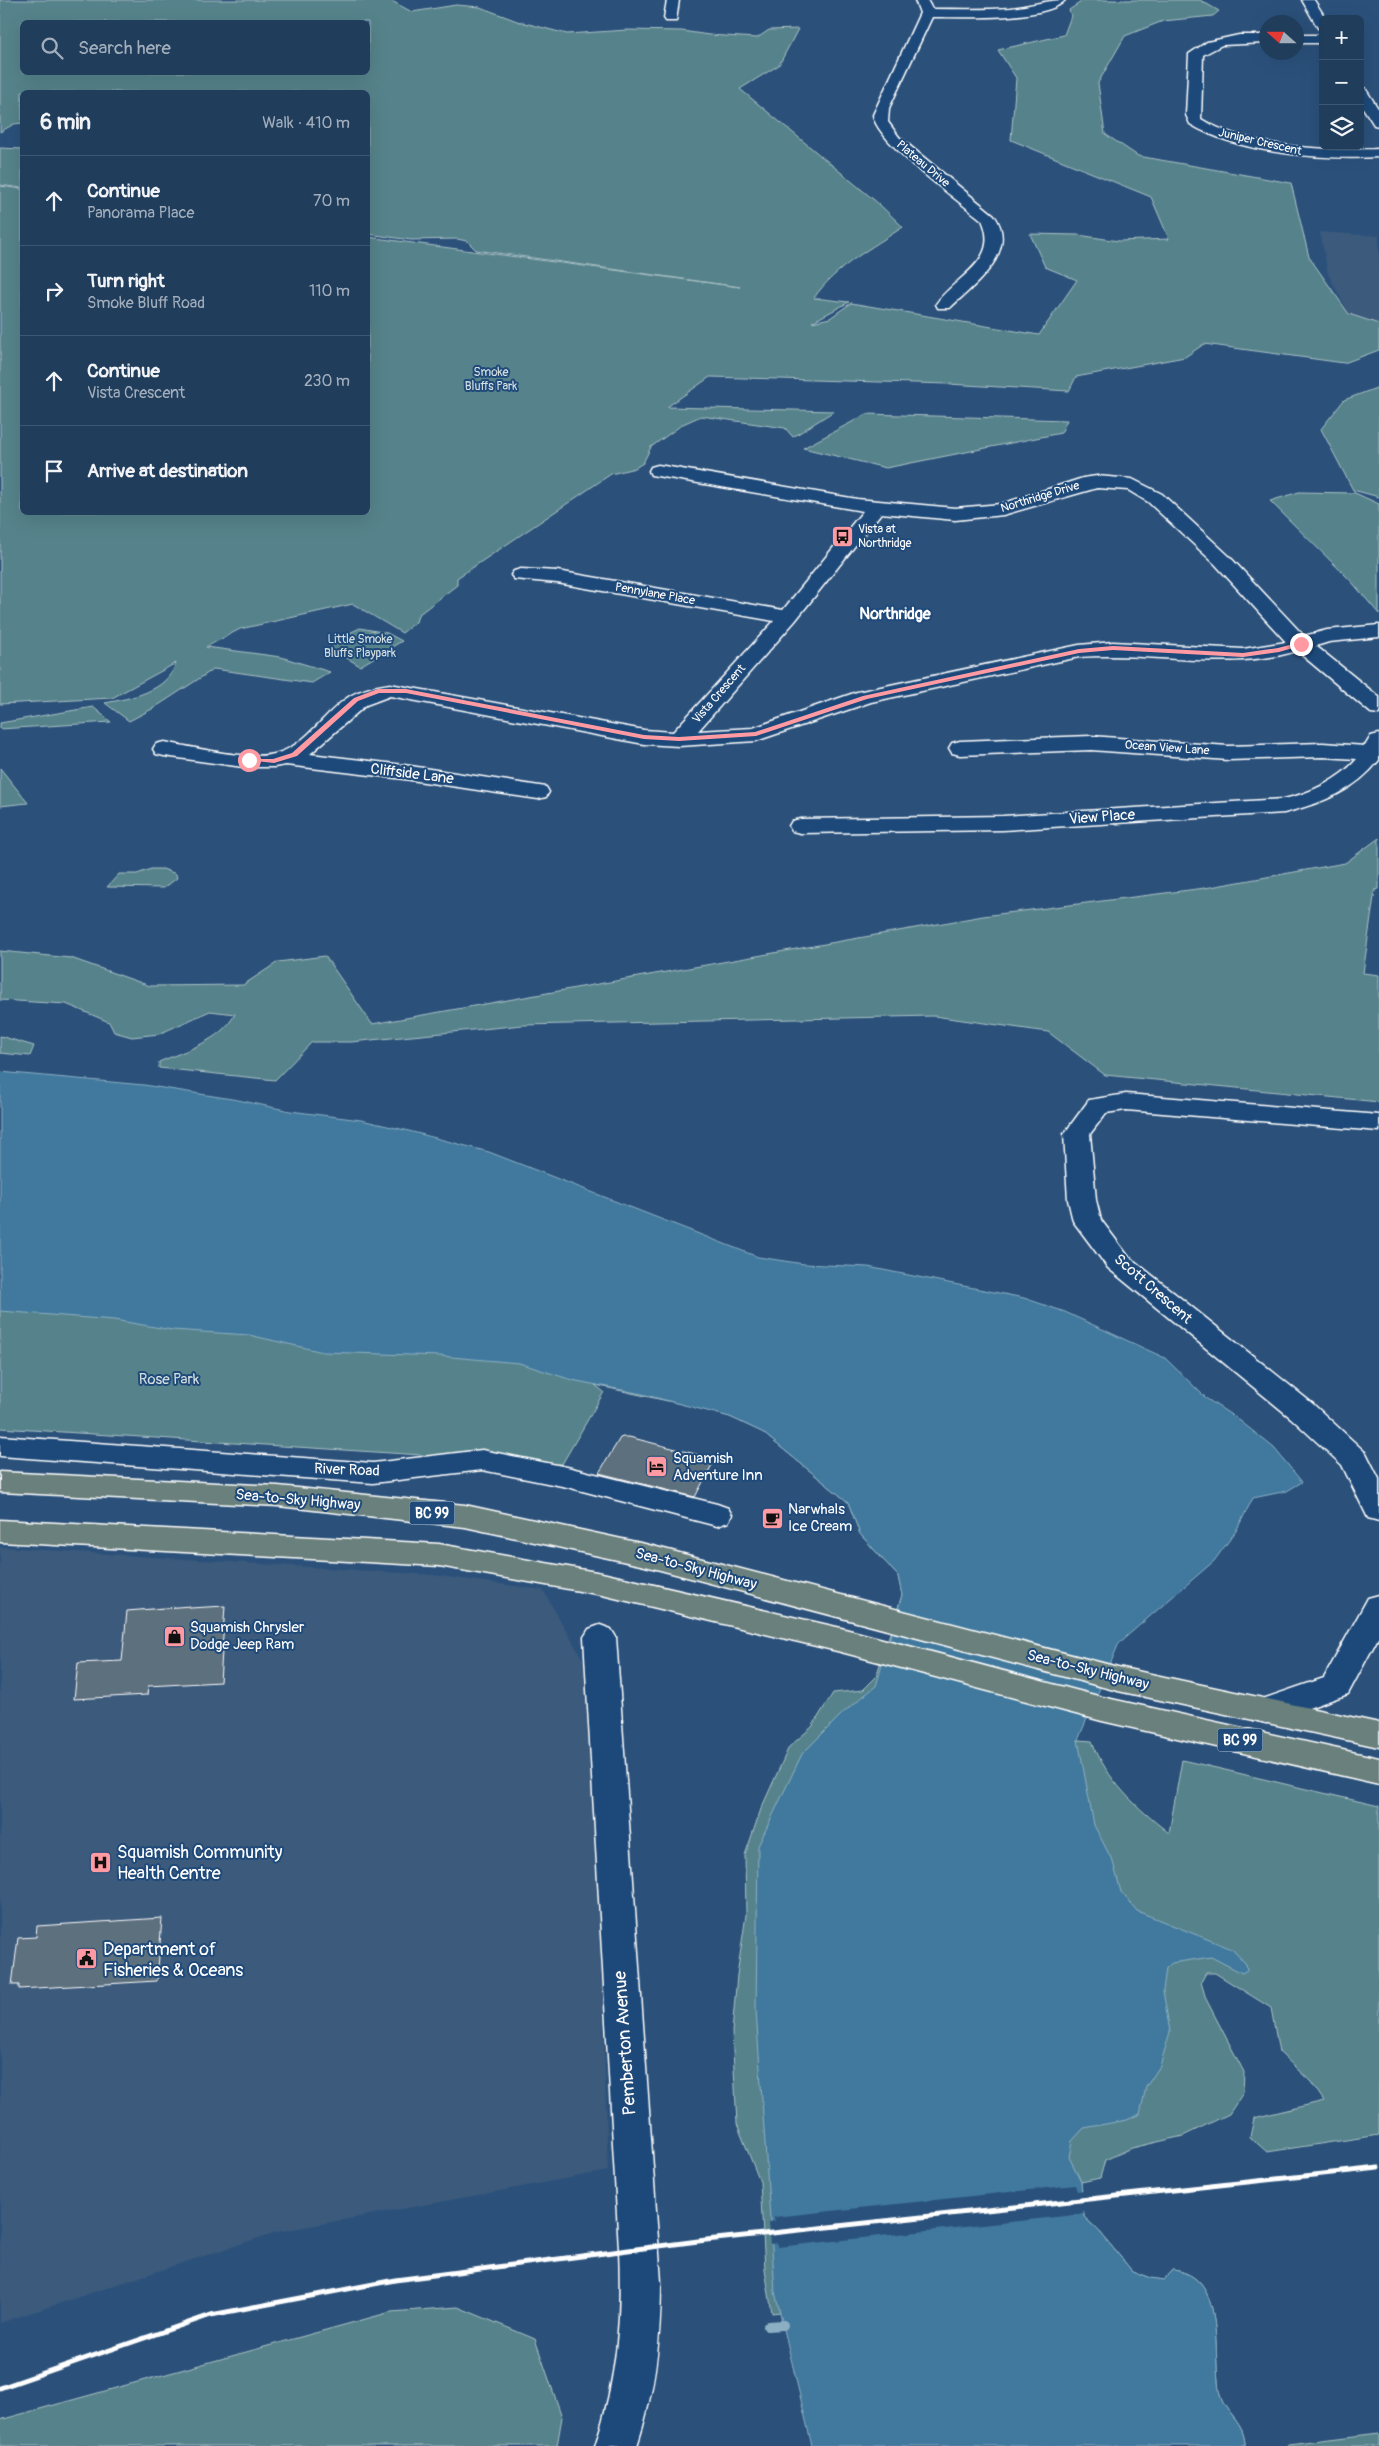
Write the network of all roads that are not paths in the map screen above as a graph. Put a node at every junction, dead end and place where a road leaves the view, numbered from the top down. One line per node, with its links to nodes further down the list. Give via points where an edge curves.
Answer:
1 (673, 0): 5 (street)
2 (1060, 0): 4 (street, via 1049,6 1018,11)
3 (1308, 0): 6 (street)
4 (924, 6): 13 (street, Plateau Drive, via 882,108 881,122 894,140 989,218 997,234 992,255)
5 (671, 18)
6 (1319, 18)
7 (1259, 39): 12 (street, Juniper Crescent, via 1217,42 1196,54 1195,121 1225,136 1295,151 1326,155)
8 (1304, 39): 9 (street)
9 (1319, 39)
10 (1364, 98): 11 (street)
11 (1379, 122)
12 (1379, 153)
13 (944, 304)
14 (658, 471): 15 (street, Northridge Drive)
15 (876, 507): 17 (street, Vista Crescent); 19 (street, Northridge Drive, via 968,514 1003,510 1083,484 1097,482 1132,486 1155,498 1190,529)
16 (521, 575): 17 (street, Pennylane Place, via 557,577)
17 (788, 617): 21 (street, Vista Crescent)
18 (1379, 631): 19 (street, Vista Crescent, via 1327,636)
19 (1301, 644): 20 (street); 21 (street, Vista Crescent, via 1243,655 1113,648 1079,651 865,697 756,734)
20 (1379, 708)
21 (679, 739): 25 (street, via 644,737 406,691 378,691 356,700 304,748)
22 (1376, 747): 23 (street, Ocean View Lane, via 1228,752 1091,743); 27 (street, View Place, via 1359,770 1328,792 1284,806 994,824)
23 (960, 748)
24 (164, 749): 25 (street, via 262,762)
25 (285, 758): 26 (street, Cliffside Lane)
26 (538, 792)
27 (800, 826)
28 (1379, 1123): 31 (street, Scott Crescent, via 1126,1102 1098,1106 1077,1134 1082,1200 1087,1221 1118,1262 1302,1411 1355,1460)
29 (0, 1446): 32 (street, River Road, via 373,1473 482,1460 568,1477)
30 (0, 1482): 37 (highway, Sea-to-Sky Highway / BC 99, via 278,1496 465,1516 645,1555 1118,1678)
31 (1379, 1511)
32 (717, 1515)
33 (0, 1531): 39 (highway, BC 99, via 439,1555 602,1584 841,1640 1102,1709)
34 (1379, 1608): 35 (street); 37 (street, via 1336,1686)
35 (1379, 1614)
36 (600, 1637): 40 (street, Pemberton Avenue, via 633,2181 640,2248 642,2331 629,2412)
37 (1266, 1712): 38 (highway, Sea-to-Sky Highway / BC 99)
38 (1379, 1736)
39 (1379, 1771)
40 (616, 2446)

